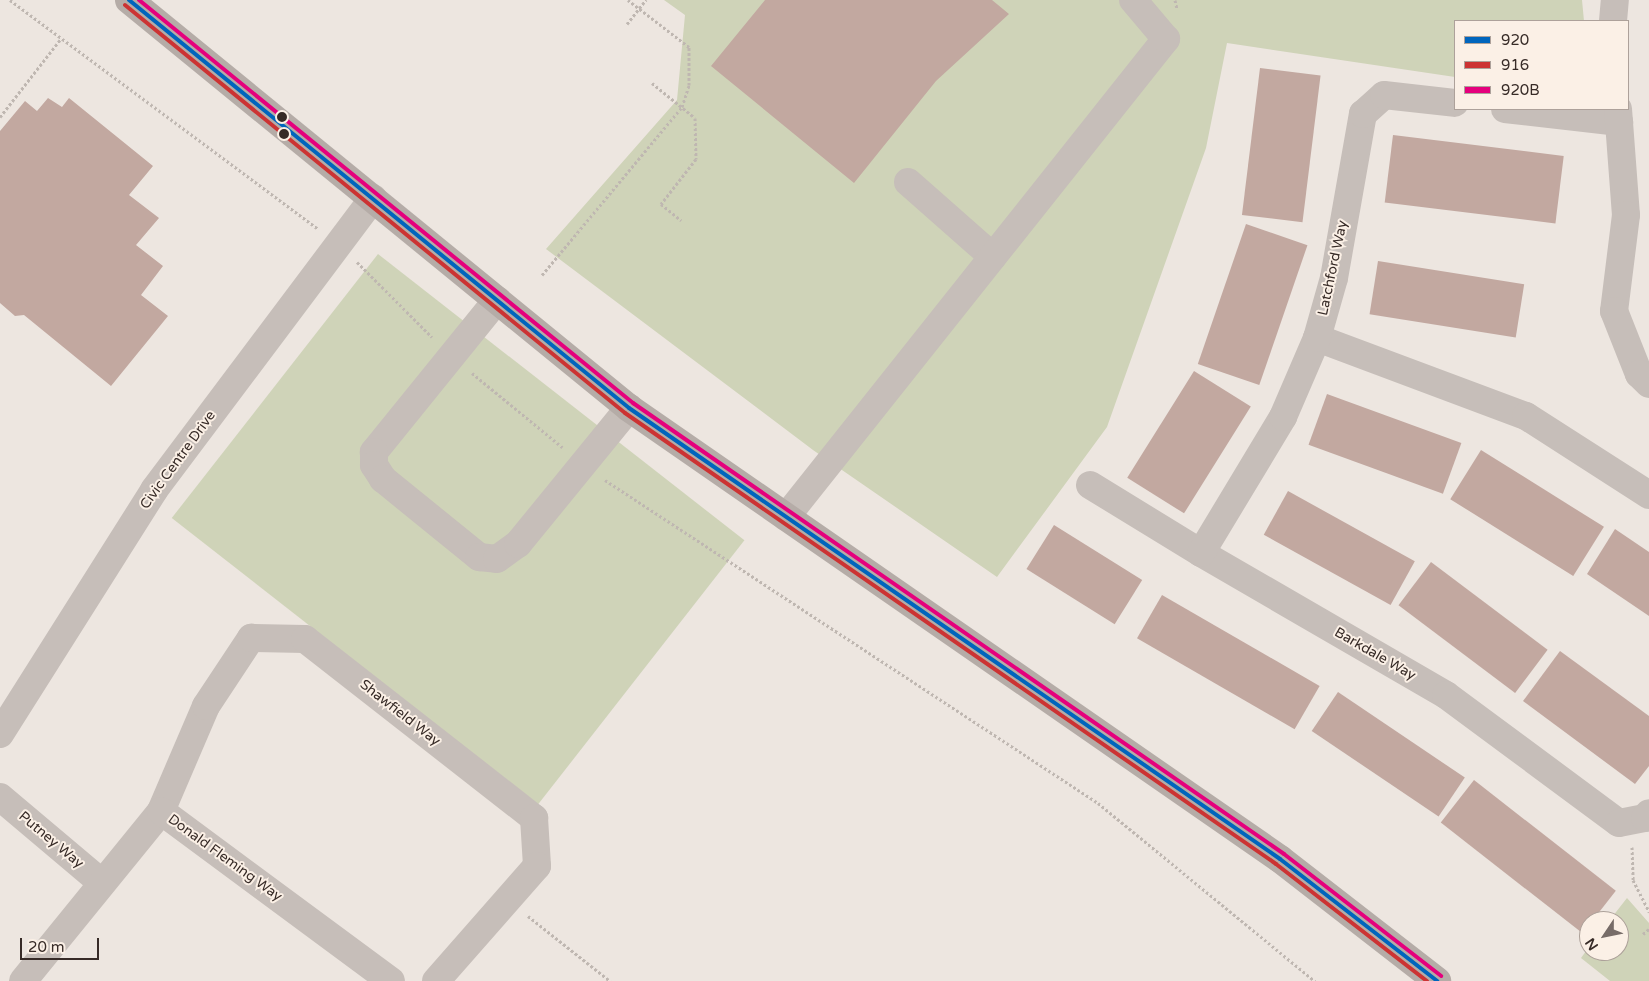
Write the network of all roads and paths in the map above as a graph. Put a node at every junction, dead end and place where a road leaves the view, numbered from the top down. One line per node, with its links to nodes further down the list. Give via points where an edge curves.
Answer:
1 (10, 0): 10 (path)
2 (129, 0): 18 (main road)
3 (628, 0): 7 (path)
4 (646, 0): 7 (path)
5 (1133, 0): 21 (street, via 1166,39)
6 (1615, 0): 8 (street)
7 (639, 8): 9 (path); 13 (path, via 689,47 689,85)
8 (1613, 20)
9 (626, 24)
10 (60, 40): 16 (path); 20 (path)
11 (652, 82): 13 (path)
12 (1454, 103): 24 (street, Latchford Way, via 1384,95 1363,114 1334,278)
13 (682, 107): 19 (path, via 696,118 696,159 661,204); 22 (path)
14 (1524, 110): 15 (street)
15 (1618, 115): 26 (street, via 1626,215 1614,311 1639,374)
16 (0, 117)
17 (908, 182): 21 (street)
18 (373, 198): 20 (street, Civic Centre Drive); 23 (main road)
19 (681, 220)
20 (340, 245): 25 (path); 33 (street, Civic Centre Drive, via 154,490)
21 (993, 257): 31 (street)
22 (542, 275)
23 (497, 300): 25 (street); 27 (main road)
24 (1317, 338): 30 (street, via 1526,416); 32 (street, Latchford Way, via 1283,417)
25 (451, 356): 28 (path); 28 (street, via 374,452 374,465 384,479 479,557 498,558 518,544)
26 (1649, 384)
27 (629, 408): 28 (street); 31 (main road)
28 (584, 464): 46 (path, via 618,490 1098,803)
29 (1090, 485): 32 (street, Barkdale Way)
30 (1649, 495)
31 (786, 517): 47 (main road, via 1280,858)
32 (1201, 553): 36 (street, Barkdale Way, via 1446,695 1618,823)
33 (0, 734)
34 (0, 797): 37 (street, Putney Way)
35 (161, 811): 37 (street, Donald Fleming Way); 38 (street, Shawfield Way, via 206,706 251,638 305,639 534,818 537,866); 43 (street, Donald Fleming Way)
36 (1640, 817): 39 (path, via 1633,880)
37 (102, 883): 42 (street, Donald Fleming Way)
38 (508, 900): 44 (street, Shawfield Way); 45 (path)
39 (1649, 912)
40 (1649, 929): 41 (path)
41 (1643, 934)
42 (24, 981)
43 (391, 981)
44 (436, 981)
45 (610, 981)
46 (1315, 981)
47 (1437, 981)

